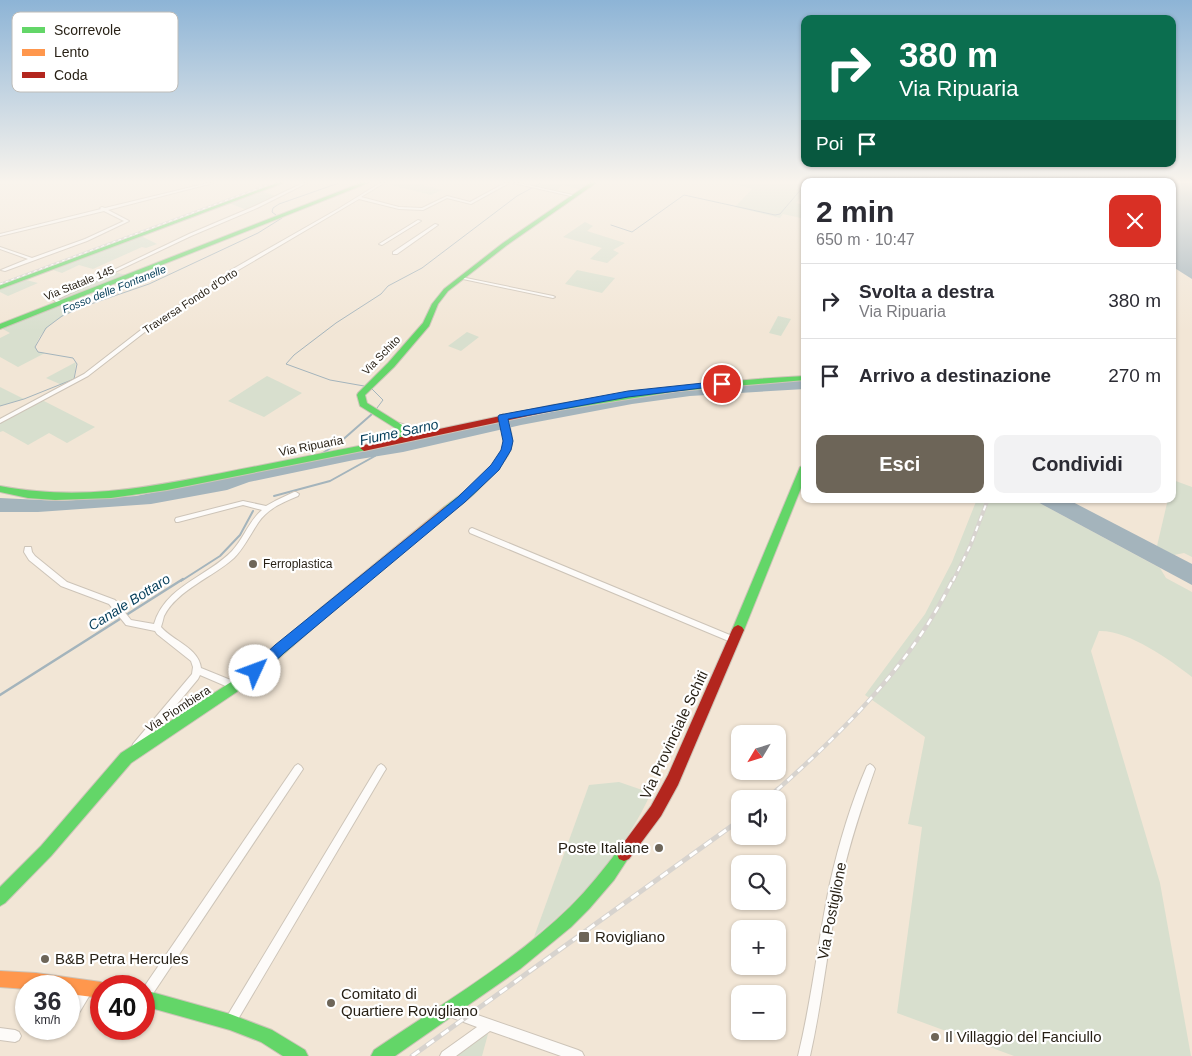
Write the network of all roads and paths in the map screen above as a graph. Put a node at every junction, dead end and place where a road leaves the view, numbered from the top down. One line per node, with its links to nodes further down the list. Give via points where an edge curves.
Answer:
1 (103, 232): 12 (street)
2 (147, 232): 15 (main road)
3 (196, 232): 17 (street, via 55,299)
4 (239, 232): 17 (main road, Via Statale 145)
5 (300, 232): 21 (street, Traversa Fondo d'Orto, via 148,327 86,375)
6 (400, 232): 9 (street)
7 (425, 232): 11 (street)
8 (522, 232): 14 (main road, Via Schito)
9 (381, 244)
10 (0, 248): 12 (street)
11 (395, 253)
12 (31, 259): 13 (street)
13 (3, 270)
14 (463, 278): 16 (street); 22 (main road, Via Schito, via 446,290 426,324 391,366 361,395 363,404 369,409)
15 (0, 287)
16 (553, 296)
17 (60, 303): 18 (main road, Via Statale 145)
18 (0, 327)
19 (801, 378): 20 (main road, Via Ripuaria, via 642,392)
20 (503, 417): 23 (main road, Via Ripuaria); 35 (main road, Via Piombiera, via 508,441 495,467 462,500)
21 (0, 421)
22 (398, 425): 23 (street); 24 (main road, via 404,432)
23 (432, 433): 24 (main road, Via Ripuaria)
24 (399, 441): 26 (main road, Via Ripuaria, via 142,492 25,496)
25 (801, 477): 33 (main road, Via Provinciale Schiti)
26 (0, 489)
27 (296, 494): 28 (street)
28 (267, 509): 29 (street, via 243,503); 32 (street, via 232,555 186,587 172,602 161,615)
29 (178, 520)
30 (472, 531): 33 (street)
31 (28, 549): 32 (street, via 32,558 56,579 112,602 134,625)
32 (158, 628): 34 (street, Via Piombiera, via 194,658)
33 (734, 640): 47 (main road, Via Provinciale Schiti, via 673,780 656,811 610,875 552,934)
34 (197, 670): 35 (street); 36 (street, Via Piombiera)
35 (235, 686): 36 (main road, Via Piombiera)
36 (126, 758): 40 (main road, Via Piombiera, via 46,851)
37 (298, 769): 42 (street)
38 (381, 769): 48 (street)
39 (870, 769): 57 (street, Via Postiglione, via 848,832 834,892)
40 (0, 898)
41 (0, 979): 43 (main road)
42 (155, 982)
43 (87, 988): 44 (main road); 45 (street)
44 (90, 988)
45 (80, 1000)
46 (155, 1001): 48 (main road)
47 (448, 1010): 49 (street); 54 (main road, Via Provinciale Schiti)
48 (230, 1022): 52 (main road, via 266,1036)
49 (489, 1025): 55 (street); 56 (street)
50 (0, 1034): 51 (street)
51 (15, 1036)
52 (286, 1052): 53 (main road)
53 (299, 1056)
54 (380, 1056)
55 (446, 1056)
56 (578, 1056)
57 (804, 1056)

